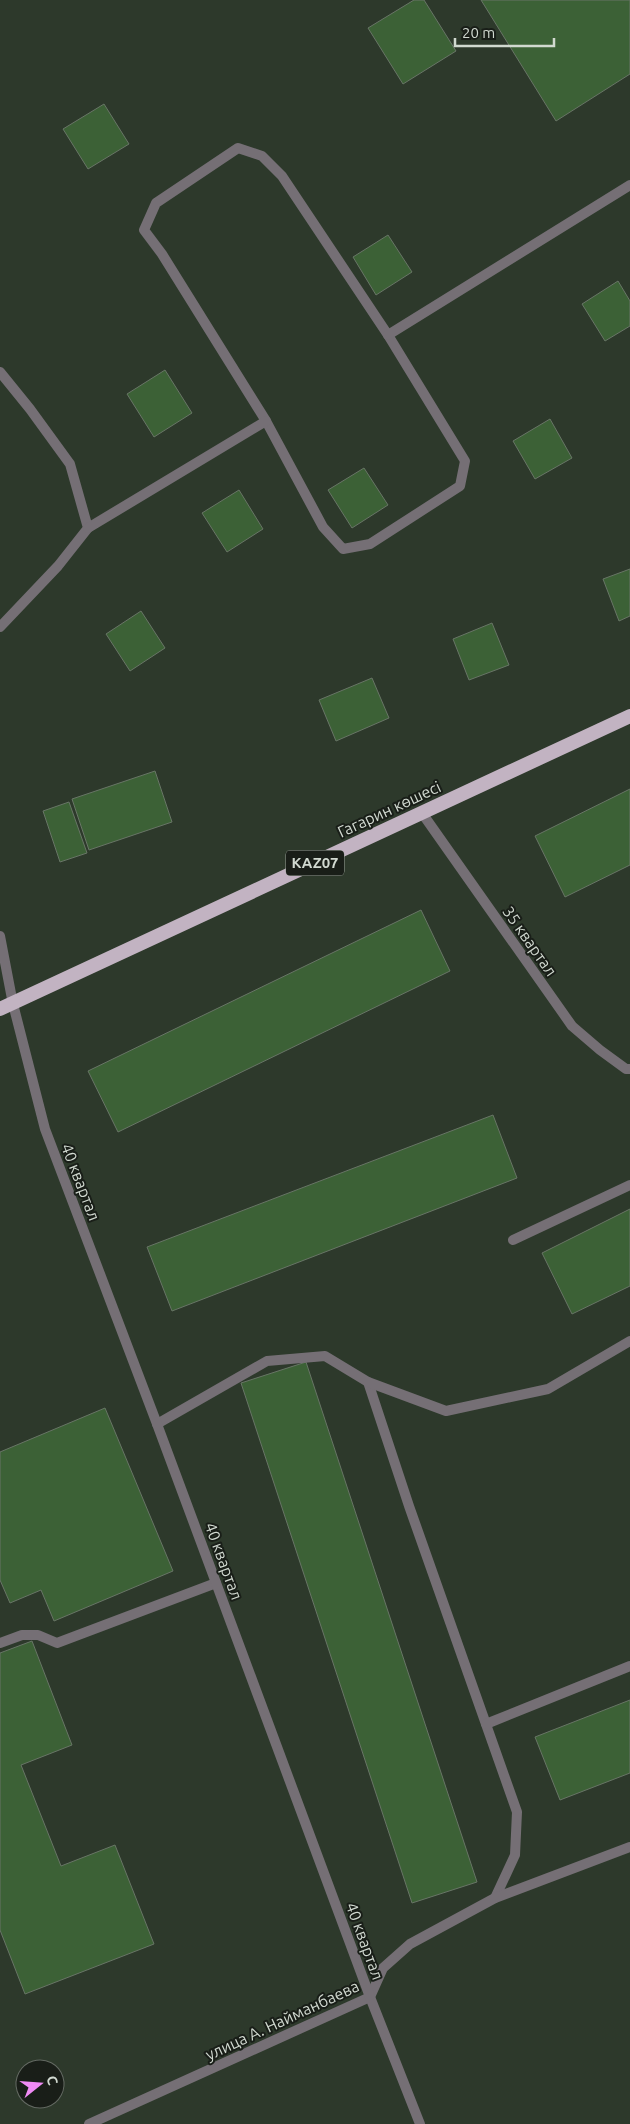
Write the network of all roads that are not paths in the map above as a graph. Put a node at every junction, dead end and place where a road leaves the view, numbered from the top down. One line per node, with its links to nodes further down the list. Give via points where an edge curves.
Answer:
1 (630, 185): 2 (street)
2 (388, 335): 4 (street, via 465,461 460,486 370,544 344,549 323,527); 4 (street, via 282,176 262,156 238,148 156,203 144,230)
3 (0, 372): 5 (street, via 70,464)
4 (266, 421): 5 (street)
5 (88, 528): 6 (street, via 58,566)
6 (0, 627)
7 (630, 716): 8 (highway, Гагарин көшесі / KAZ07)
8 (422, 813): 10 (highway, Гагарин көшесі / KAZ07); 11 (street, 35 квартал, via 572,1026 600,1050)
9 (0, 936): 10 (street, 40 квартал)
10 (6, 1007): 16 (street, 40 квартал, via 45,1129)
11 (630, 1069)
12 (630, 1185): 13 (street)
13 (513, 1240)
14 (630, 1341): 15 (street, via 548,1388 446,1411)
15 (368, 1382): 16 (street, via 325,1356 267,1361); 20 (street)
16 (157, 1424): 17 (street, 40 квартал)
17 (216, 1583): 18 (street, via 57,1643 38,1635 22,1635); 23 (street, 40 квартал)
18 (0, 1643)
19 (630, 1666): 20 (street)
20 (486, 1724): 22 (street, via 517,1812 515,1855)
21 (630, 1847): 22 (street, улица А. Найманбаева)
22 (495, 1898): 23 (street, улица А. Найманбаева, via 410,1944 383,1968)
23 (370, 1997): 24 (street, улица А. Найманбаева); 25 (street, 40 квартал)
24 (89, 2124)
25 (420, 2124)

